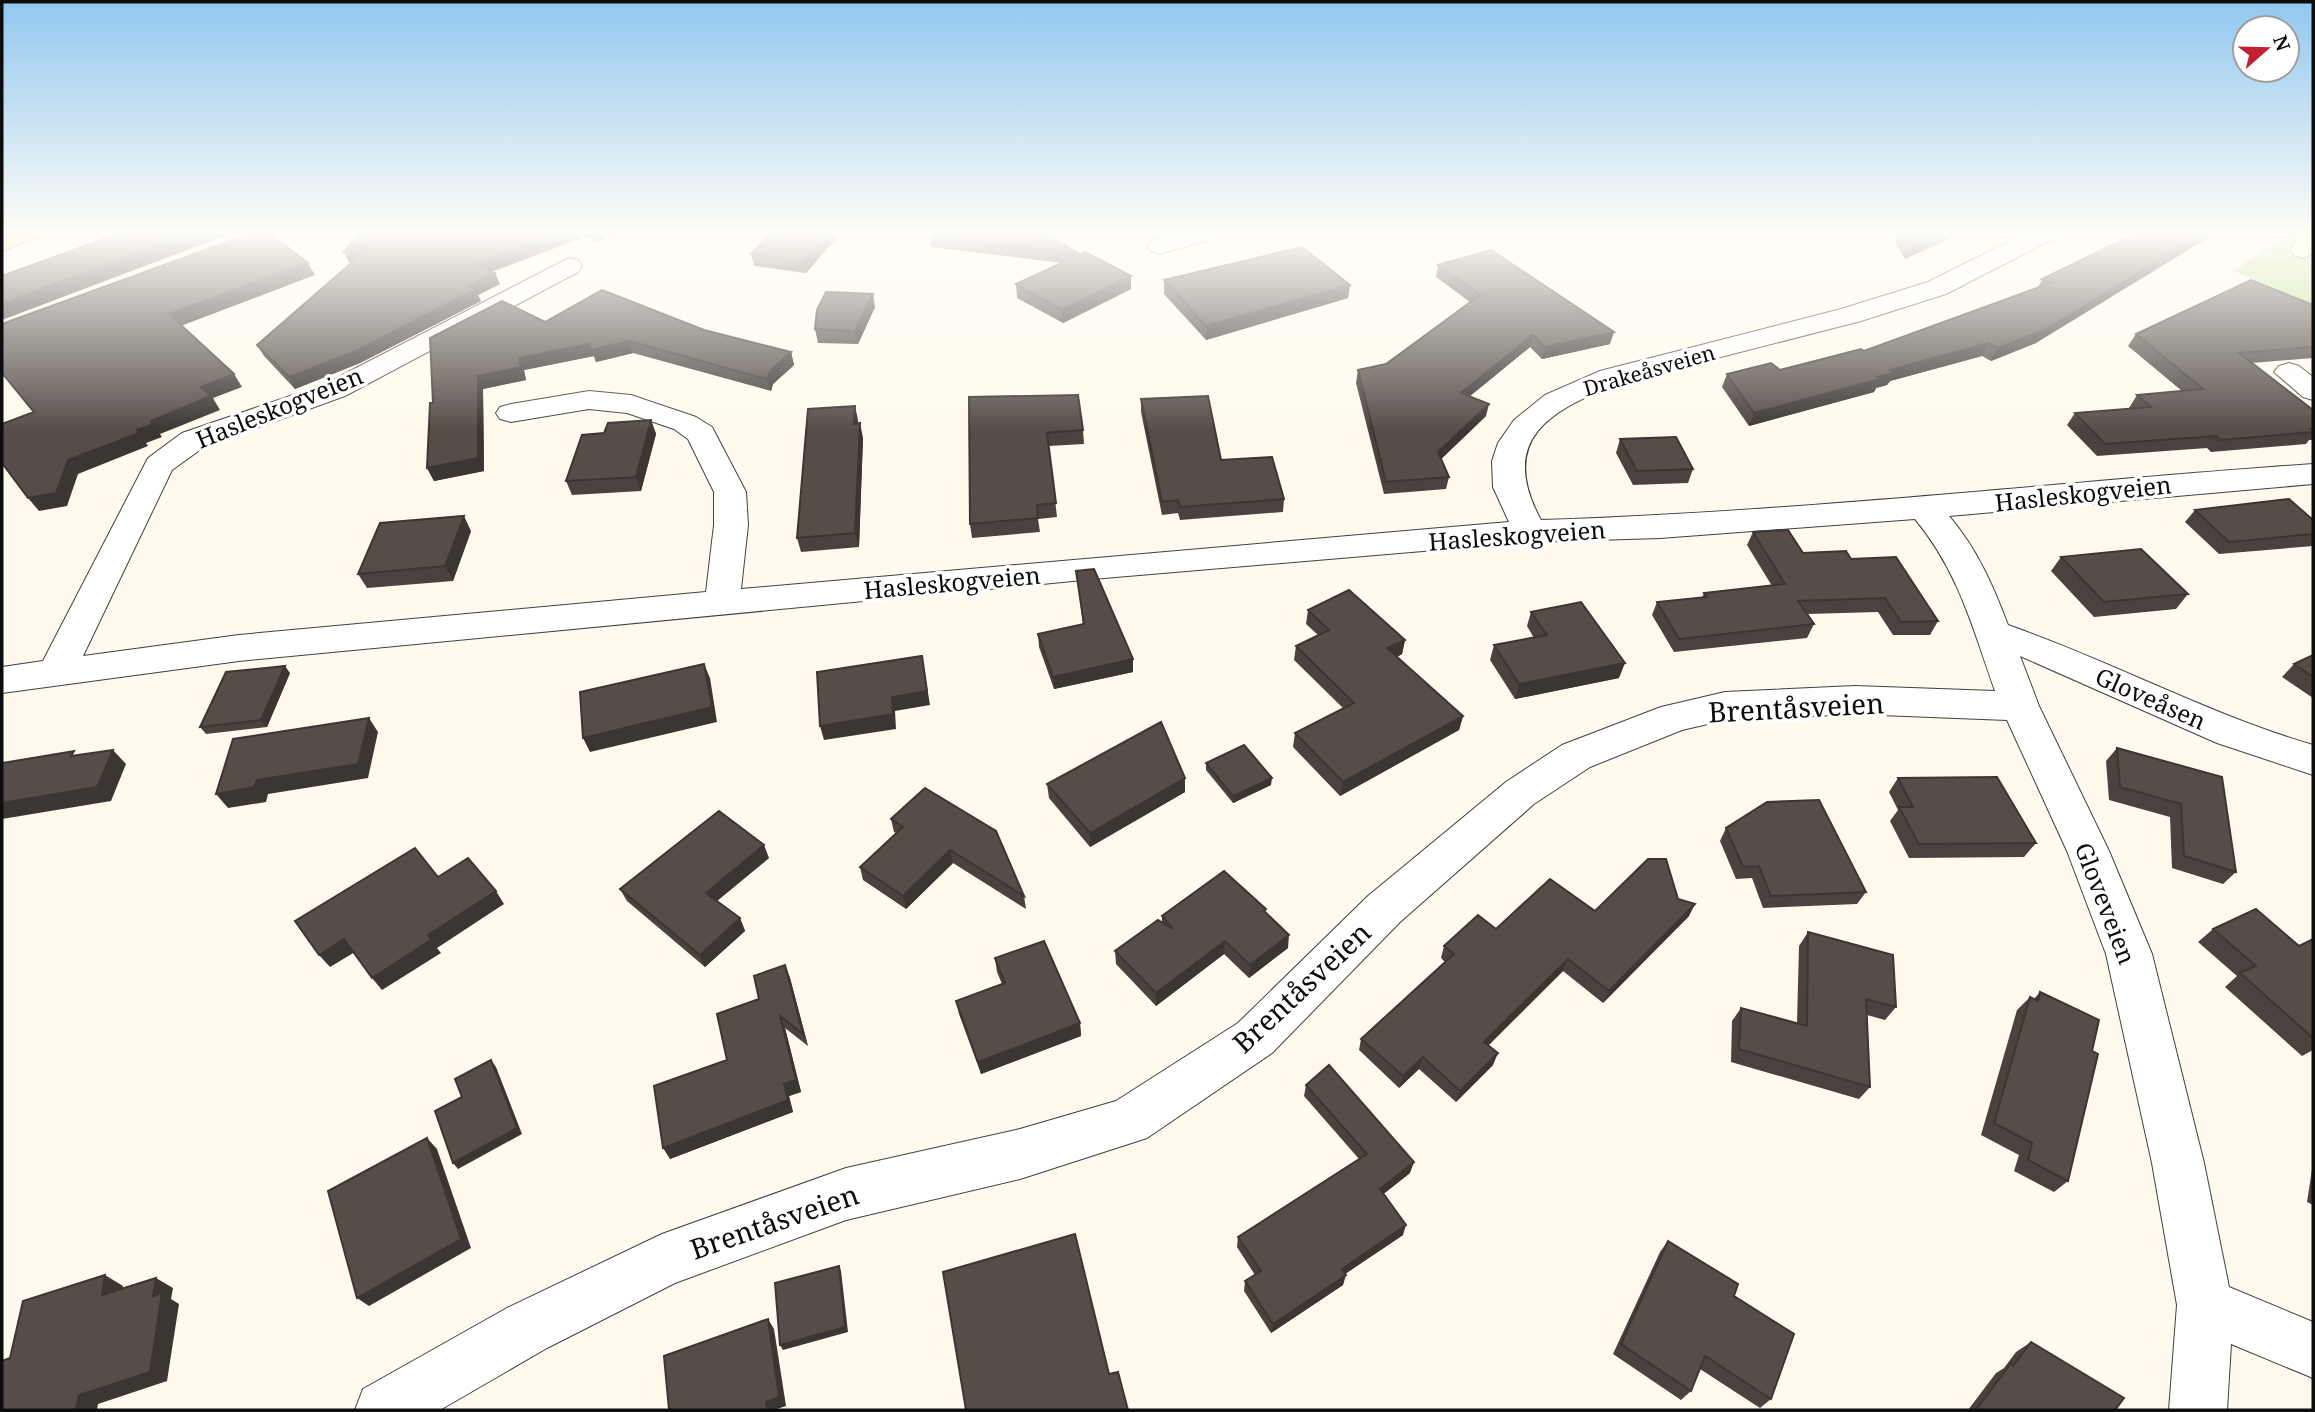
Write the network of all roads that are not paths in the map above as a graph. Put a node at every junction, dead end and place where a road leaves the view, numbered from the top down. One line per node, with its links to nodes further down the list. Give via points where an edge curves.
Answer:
1 (507, 299): 11 (street, Hasleskogveien, via 335,390 193,440 159,465)
2 (1902, 299): 8 (street, Drakeåsveien, via 1610,377 1555,401 1513,440 1507,466 1509,485)
3 (2289, 372): 4 (street)
4 (2313, 391)
5 (511, 413): 9 (street, via 589,400 621,403 685,423 701,434 730,492)
6 (2313, 474): 7 (street, Hasleskogveien)
7 (1924, 508): 8 (street, Hasleskogveien, via 1660,527); 10 (street, Gloveveien, via 1951,540 1973,578)
8 (1530, 531): 9 (street, Hasleskogveien)
9 (722, 604): 11 (street, Hasleskogveien, via 239,648)
10 (1991, 632): 13 (street, Gloveveien); 14 (street, Gloveåsen, via 2043,649 2267,748)
11 (56, 672): 12 (street, Hasleskogveien)
12 (2, 680)
13 (2020, 706): 15 (street, Gloveveien, via 2088,851 2129,954 2178,1163); 17 (street, Brentåsveien, via 1855,700 1726,706 1675,717 1576,756 1520,793 1384,909 1255,1038 1129,1121 1020,1154 846,1194 662,1261 527,1328)
14 (2313, 760)
15 (2205, 1305): 16 (street); 18 (street, Gloveveien)
16 (2313, 1350)
17 (384, 1410)
18 (2198, 1410)

